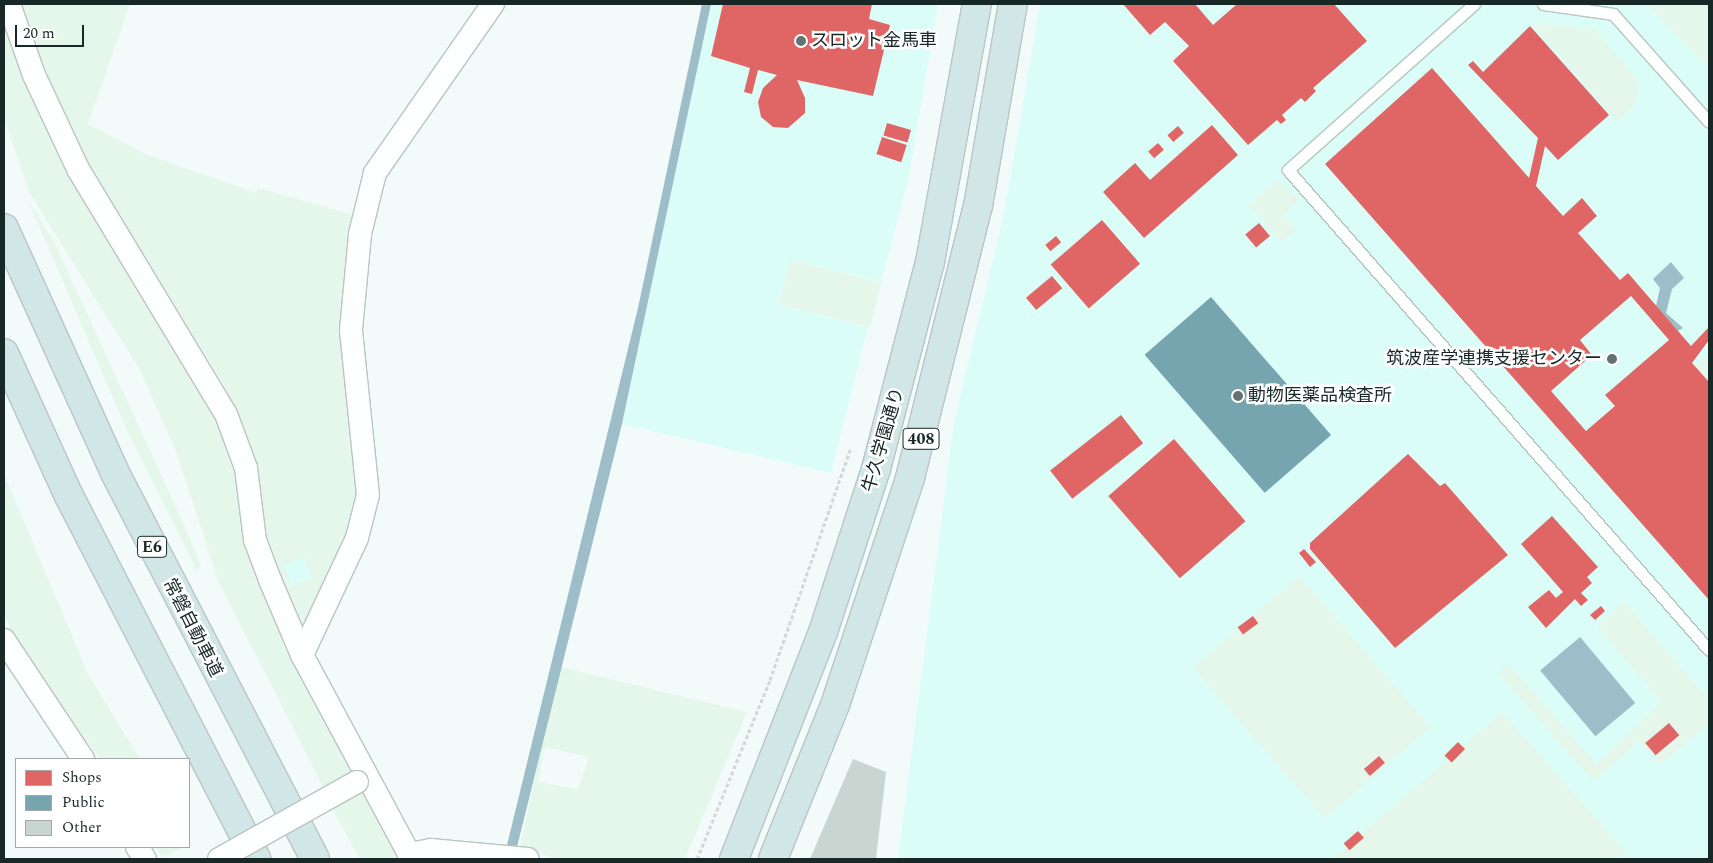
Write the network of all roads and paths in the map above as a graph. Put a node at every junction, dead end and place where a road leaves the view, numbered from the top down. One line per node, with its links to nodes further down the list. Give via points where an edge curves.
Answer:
1 (9, 4): 14 (street, via 34,75 78,169 226,414 246,468 255,540)
2 (493, 4): 14 (street, via 375,173 357,250 351,330 368,464 364,520)
3 (977, 4): 25 (highway, 牛久学園通り / 408, via 930,262 876,470 824,629)
4 (1013, 4): 26 (highway, 牛久学園通り / 408, via 978,206 910,478 839,693)
5 (1474, 4): 13 (lane, via 1288,170)
6 (1543, 4): 7 (lane)
7 (1566, 5): 8 (lane, via 1613,14)
8 (1709, 122)
9 (4, 228): 22 (highway, 常磐自動車道 / E6, via 114,471)
10 (4, 354): 21 (highway, via 72,503)
11 (850, 450): 24 (path, via 770,680)
12 (4, 640): 15 (street)
13 (1709, 650)
14 (302, 655): 16 (street)
15 (82, 758)
16 (362, 779): 18 (street); 20 (street, bridge)
17 (138, 848): 19 (street)
18 (410, 856): 23 (street, via 431,850)
19 (145, 859)
20 (219, 859)
21 (256, 859)
22 (314, 859)
23 (528, 859)
24 (697, 859)
25 (734, 859)
26 (773, 859)

